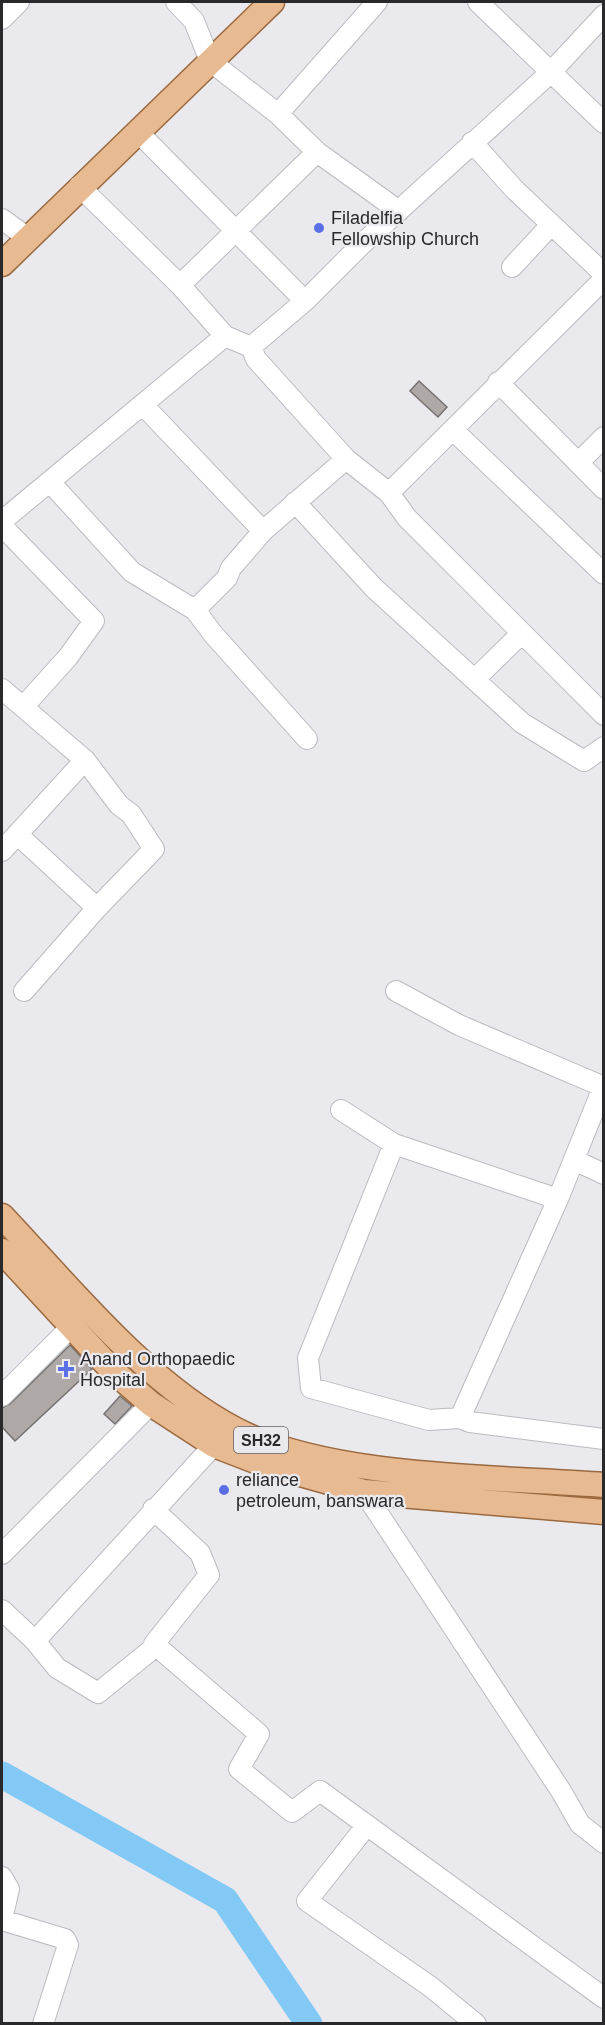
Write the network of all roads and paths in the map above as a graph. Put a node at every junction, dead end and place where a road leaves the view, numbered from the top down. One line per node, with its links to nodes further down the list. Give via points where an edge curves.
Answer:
1 (19, 2): 7 (street)
2 (176, 2): 8 (street, via 194,21)
3 (272, 2): 8 (main road)
4 (376, 2): 10 (street)
5 (478, 2): 9 (street)
6 (603, 15): 9 (street)
7 (2, 19)
8 (210, 61): 10 (street); 12 (main road)
9 (551, 72): 11 (street); 13 (street)
10 (278, 114): 14 (street)
11 (603, 123)
12 (138, 132): 15 (main road); 19 (street)
13 (472, 142): 16 (street); 18 (street)
14 (317, 152): 16 (street); 19 (street)
15 (80, 186): 20 (main road); 25 (street)
16 (399, 211): 26 (street)
17 (2, 219): 20 (street)
18 (550, 225): 22 (street); 23 (street)
19 (237, 232): 25 (street); 26 (street)
20 (28, 238): 21 (main road)
21 (2, 264)
22 (512, 267)
23 (603, 274)
24 (603, 279): 29 (street)
25 (180, 285): 27 (street)
26 (305, 301): 28 (street)
27 (225, 336): 28 (street); 30 (street)
28 (251, 347): 33 (street, via 256,359)
29 (498, 382): 31 (street); 34 (street)
30 (143, 405): 35 (street); 41 (street)
31 (453, 430): 37 (street); 42 (street)
32 (603, 437): 34 (street)
33 (346, 459): 37 (street); 38 (street)
34 (579, 462): 36 (street)
35 (50, 482): 39 (street); 43 (street, via 132,572)
36 (603, 489)
37 (389, 493): 44 (street, via 407,518)
38 (295, 502): 41 (street); 45 (street, via 374,588)
39 (2, 521)
40 (2, 526): 47 (street, via 94,621)
41 (263, 531): 43 (street, via 227,578)
42 (603, 574)
43 (195, 610): 49 (street)
44 (521, 634): 45 (street); 48 (street)
45 (475, 679): 50 (street, via 522,723 584,761)
46 (2, 689): 47 (street)
47 (24, 706): 51 (street)
48 (603, 715)
49 (307, 739)
50 (603, 747)
51 (85, 760): 52 (street); 54 (street, via 119,805 131,814 154,849)
52 (17, 834): 53 (street); 54 (street)
53 (2, 851)
54 (97, 908): 56 (street)
55 (396, 991): 57 (street, via 459,1025)
56 (24, 992)
57 (603, 1086): 60 (street)
58 (341, 1110): 59 (street)
59 (394, 1144): 62 (street); 68 (street, via 308,1358 311,1388 429,1420)
60 (574, 1161): 61 (street); 62 (street)
61 (603, 1174)
62 (558, 1199): 68 (street)
63 (2, 1216): 71 (main road, SH32, via 159,1377 237,1431 339,1462 418,1472)
64 (2, 1251): 65 (main road, SH32)
65 (72, 1326): 66 (street); 67 (main road, SH32, via 112,1371)
66 (2, 1396)
67 (151, 1404): 70 (main road, SH32); 75 (street)
68 (460, 1418): 69 (street)
69 (603, 1439)
70 (214, 1445): 72 (main road, SH32, via 258,1462); 73 (street)
71 (603, 1485)
72 (364, 1492): 74 (main road, SH32); 80 (street, via 580,1824)
73 (153, 1509): 77 (street); 78 (street, via 200,1553 210,1575)
74 (603, 1512)
75 (2, 1554)
76 (2, 1610): 77 (street)
77 (36, 1641): 78 (street, via 57,1668 98,1694)
78 (156, 1646): 79 (street, via 259,1734 240,1769 292,1812 320,1791)
79 (367, 1825): 83 (street); 85 (street, via 307,1901)
80 (603, 1843)
81 (2, 1877): 82 (street, via 9,1889)
82 (2, 1920): 84 (street, via 65,1940 68,1945)
83 (603, 1998)
84 (43, 2024)
85 (476, 2024)

